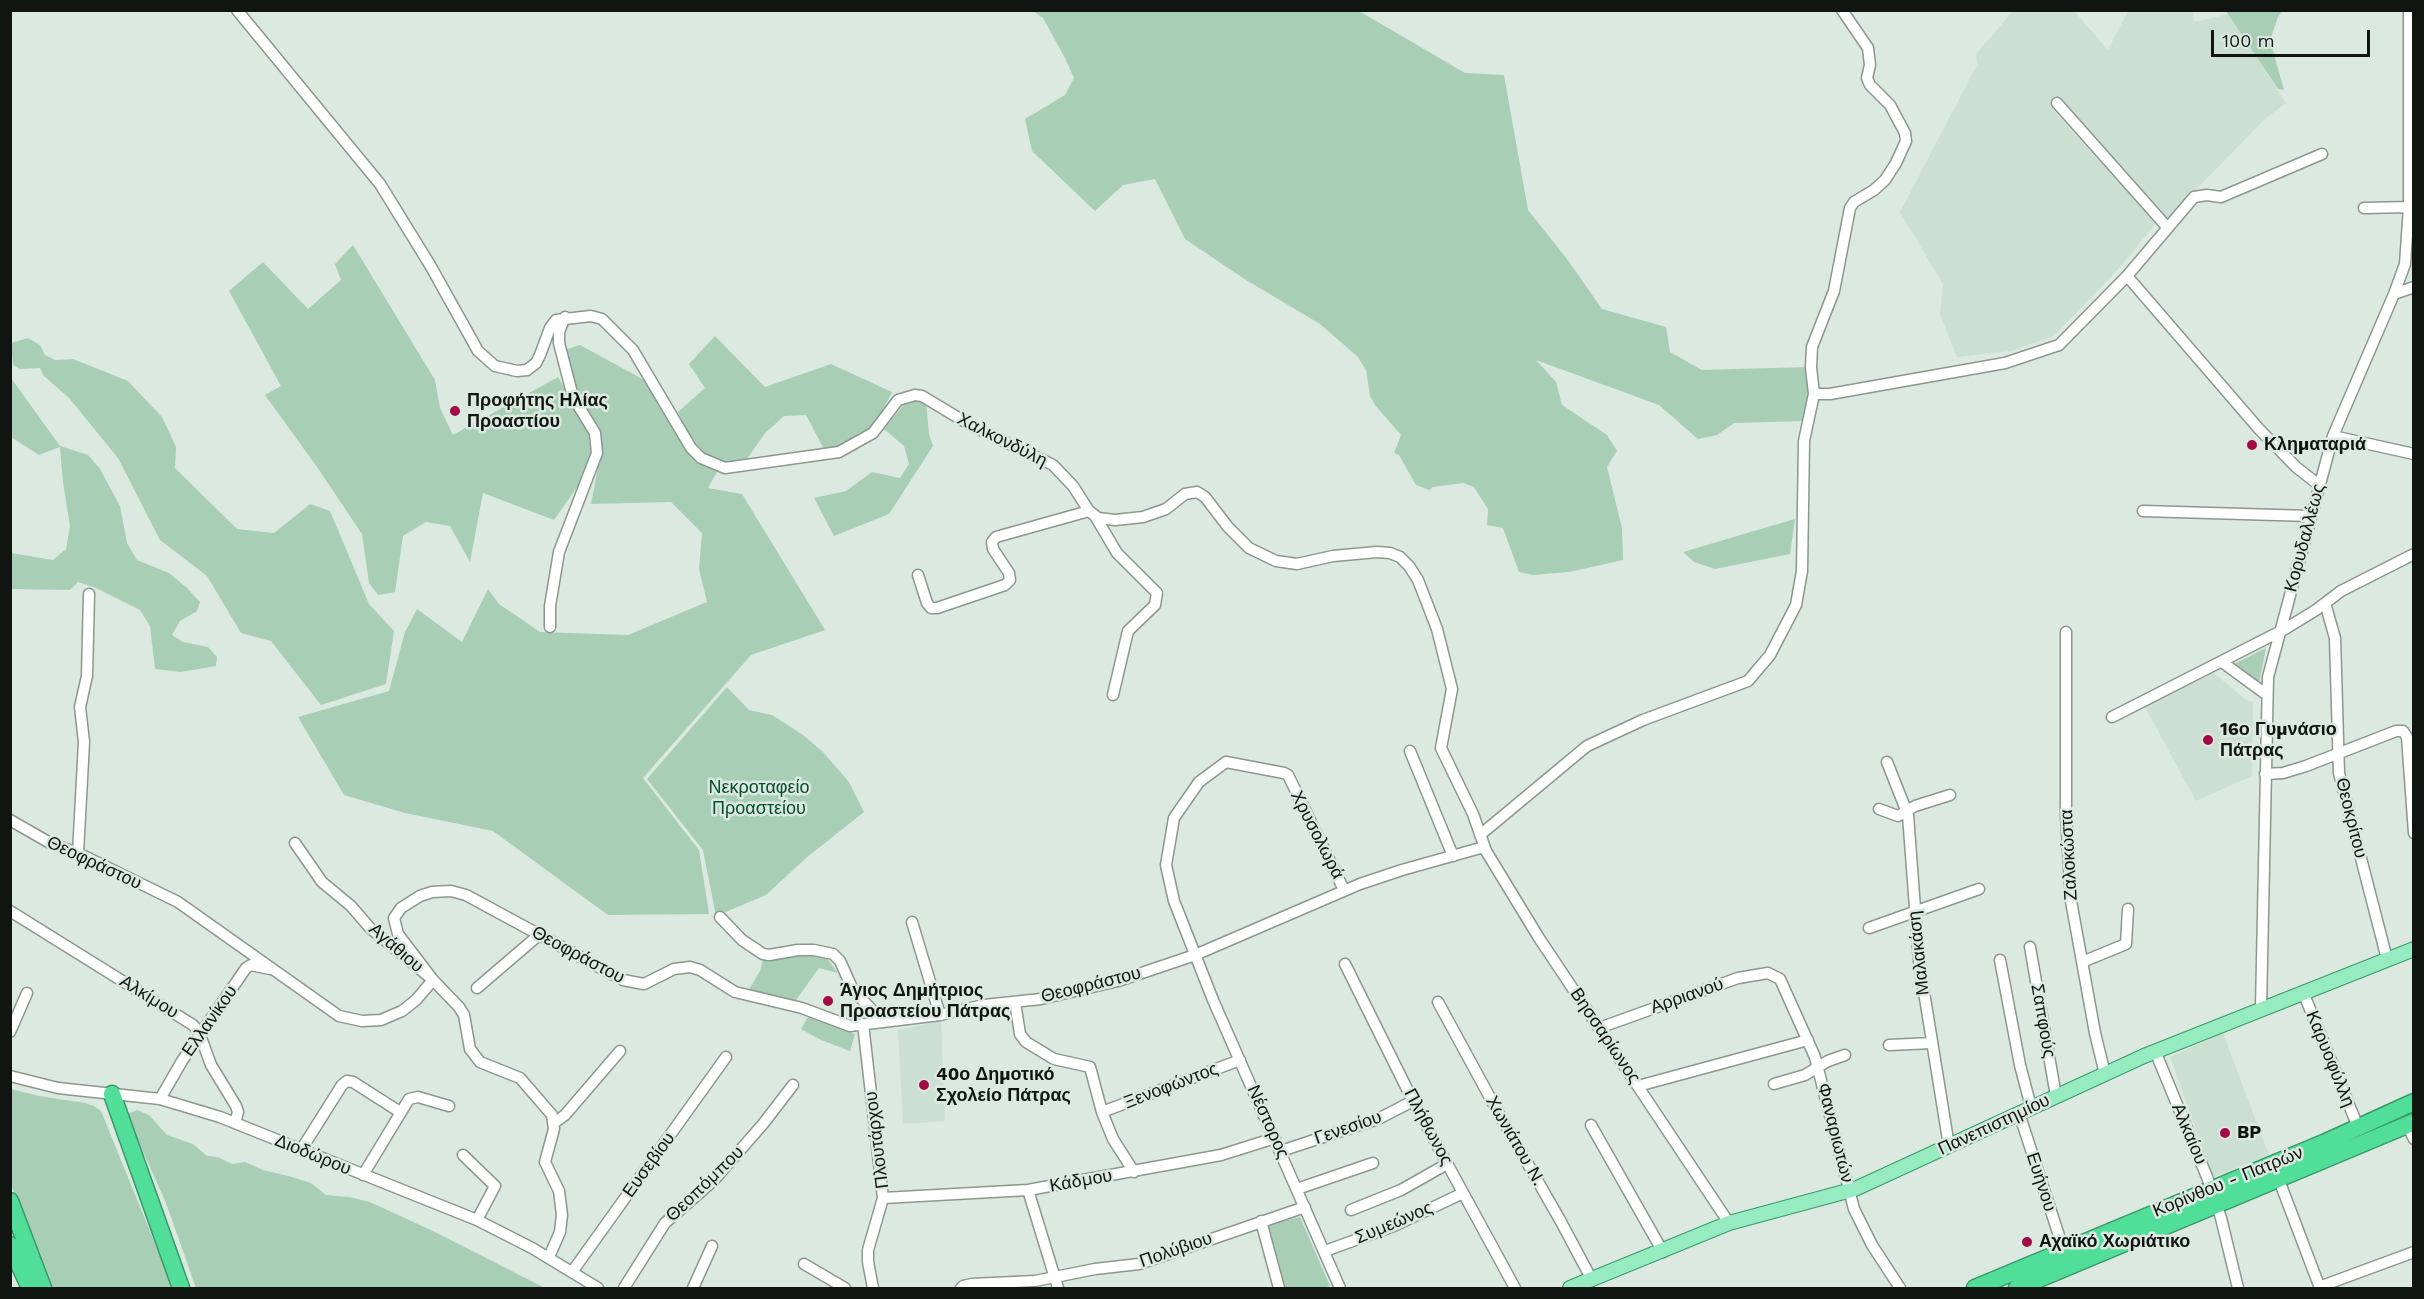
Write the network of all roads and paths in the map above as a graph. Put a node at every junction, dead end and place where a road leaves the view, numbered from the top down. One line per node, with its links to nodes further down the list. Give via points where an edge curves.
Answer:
1 (237, 10): 14 (street, via 380,184 478,351 495,366 526,370 536,363 550,328)
2 (1842, 10): 15 (street, via 1868,48 1870,85 1890,105 1906,141 1885,180 1850,208 1834,291 1812,347)
3 (2411, 17): 5 (street, Κορυδαλλέως)
4 (2057, 103): 10 (street)
5 (2412, 140): 7 (street, Κορυδαλλέως)
6 (2322, 154): 10 (street, via 2221,197 2194,197)
7 (2409, 207): 8 (street); 9 (street, Κορυδαλλέως)
8 (2364, 208)
9 (2411, 223): 13 (street, Κορυδαλλέως, via 2405,264)
10 (2167, 227): 11 (street)
11 (2127, 276): 15 (street, via 2059,345 2005,363); 18 (street, via 2259,429)
12 (2414, 287): 13 (street)
13 (2394, 294): 16 (street, Κορυδαλλέως)
14 (565, 317): 20 (street, Χαλκονδύλη, via 591,316 613,328 633,350 690,448 713,464 725,468 839,452 873,433 898,400 915,395 1053,465); 26 (street, via 559,332 560,343 573,397 595,433 597,453 559,552)
15 (1814, 394): 42 (street, via 1803,457 1799,597 1761,667 1740,685 1643,720 1587,746)
16 (2334, 436): 17 (street); 18 (street, Κορυδαλλέως)
17 (2414, 454)
18 (2319, 485): 21 (street, Κορυδαλλέως)
19 (2143, 511): 21 (street)
20 (1092, 513): 23 (street, via 996,537 993,549 1009,573 1010,580 1005,585 931,608); 30 (street, Χαλκονδύλη, via 1117,553 1157,593 1155,605 1128,631); 42 (street, via 1115,520 1143,517 1166,509 1185,494 1197,492 1249,548 1276,561 1297,564 1377,552 1400,557 1418,580 1437,629 1452,689 1441,748)
21 (2310, 516): 28 (street, Κορυδαλλέως)
22 (2414, 554): 25 (street, via 2346,588)
23 (918, 576)
24 (88, 594): 45 (street, via 87,676 80,707 84,742)
25 (2325, 603): 28 (street); 34 (street, Θεοκρίτου, via 2336,645)
26 (550, 627)
27 (2066, 632): 61 (street, Ζαλοκώστα, via 2067,827 2071,901)
28 (2279, 632): 29 (street); 31 (street, Κορυδαλλέως)
29 (2223, 662): 31 (street); 32 (street)
30 (1113, 694)
31 (2266, 695): 36 (street, Κορυδαλλέως)
32 (2112, 717)
33 (1410, 751): 46 (street)
34 (2338, 754): 36 (street, via 2288,771); 41 (street, via 2396,731 2405,732); 59 (street, Θεοκρίτου, via 2340,778)
35 (1887, 762): 39 (street, Μαλακάση)
36 (2265, 774): 71 (street, Κορυδαλλέως)
37 (1950, 795): 39 (street)
38 (1879, 808): 39 (street, via 1898,816)
39 (1906, 810): 51 (street, Μαλακάση)
40 (10, 820): 45 (street, Θεοφράστου, via 50,843)
41 (2414, 833)
42 (1480, 835): 44 (street)
43 (296, 843): 65 (street, Αγάθιου, via 322,882)
44 (1484, 847): 46 (street, Θεοφράστου); 75 (street, Βησσαρίωνος)
45 (78, 853): 63 (street, Θεοφράστου, via 178,902)
46 (1453, 856): 48 (street, Θεοφράστου)
47 (1979, 889): 51 (street)
48 (1344, 890): 58 (street, Θεοφράστου); 58 (street, Χρυσολωρά, via 1286,774 1226,762 1199,782 1174,818 1166,865 1174,901)
49 (2128, 909): 61 (street, via 2126,944)
50 (10, 911): 77 (street, Αλκίμου, via 190,1023)
51 (1914, 913): 54 (street); 79 (street, Μαλακάση)
52 (720, 917): 73 (street, via 742,940 763,954 814,950 833,954 853,990)
53 (912, 922): 72 (street)
54 (1869, 928)
55 (540, 934): 65 (street, Θεοφράστου, via 466,895 451,891 420,896 401,908 394,918 398,934); 66 (street); 74 (street, Θεοφράστου, via 630,983 644,984 674,969 690,967 748,997 802,1008 844,1025)
56 (2030, 946): 93 (street, Σαπφούς)
57 (2414, 949): 59 (main road, Πανεπιστημίου)
58 (1195, 955): 69 (street, Θεοφράστου, via 1109,983); 85 (street, Νέστορος)
59 (2387, 959): 67 (main road, Πανεπιστημίου)
60 (2000, 960): 98 (street, Ευήνου)
61 (2082, 962): 87 (street, Ζαλοκώστα)
62 (1345, 964): 95 (street, Πλήθωνος)
63 (273, 968): 65 (street, Θεοφράστου, via 339,1016 362,1021 381,1020 402,1011); 77 (street, Ελλανίκου, via 246,968)
64 (1776, 975): 75 (street, Αρριανού, via 1756,974 1723,983); 78 (street, Φαναριωτών)
65 (433, 980): 102 (street, Αγάθιου, via 464,1015 470,1049 480,1062 520,1078 548,1110)
66 (477, 987)
67 (2303, 992): 71 (main road, Πανεπιστημίου); 104 (street, Καρυοφύλλη)
68 (27, 993): 76 (street)
69 (1015, 1002): 72 (street, Θεοφράστου); 100 (street, via 1020,1034 1026,1042 1054,1059 1090,1067)
70 (1438, 1002): 140 (street, Χωνιάτου Ν.)
71 (2261, 1008): 82 (main road, Πανεπιστημίου)
72 (940, 1015): 73 (street, Θεοφράστου)
73 (879, 1022): 74 (street, Θεοφράστου)
74 (863, 1024): 121 (street, Πλουτάρχου)
75 (1599, 1028): 91 (street, Βησσαρίωνος)
76 (10, 1032)
77 (200, 1035): 94 (street, Ελλανίκου); 101 (street, Αλκίμου, via 211,1065 237,1108)
78 (1808, 1040): 86 (street, Φαναριωτών); 91 (street)
79 (1932, 1043): 80 (street); 107 (street, Μαλακάση)
80 (1889, 1045)
81 (620, 1051): 102 (street)
82 (2155, 1051): 87 (main road, Πανεπιστημίου); 117 (street, Αλκαίου)
83 (1845, 1054): 86 (street)
84 (726, 1057): 138 (street, Ευσεβίου)
85 (1240, 1060): 100 (street, Ξενοφώντος); 106 (street, Νέστορος)
86 (1818, 1068): 89 (street); 119 (street, Φαναριωτών)
87 (2105, 1074): 93 (main road, Πανεπιστημίου)
88 (10, 1076): 92 (street, Διοδώρου, via 58,1088)
89 (1774, 1084)
90 (793, 1085): 146 (street, Θεοπόμπου, via 714,1180 665,1222)
91 (1638, 1086): 129 (street, Βησσαρίωνος)
92 (112, 1094): 94 (street, Διοδώρου); 144 (highway)
93 (2056, 1096): 98 (main road, Πανεπιστημίου)
94 (160, 1099): 101 (street, Διοδώρου)
95 (1413, 1101): 109 (street, Γενεσίου, via 1378,1119); 112 (street, Πλήθωνος)
96 (2414, 1102): 104 (highway, Κορίνθου - Πατρών)
97 (449, 1106): 99 (street, via 413,1097)
98 (2025, 1110): 107 (main road, Πανεπιστημίου); 133 (street, Ευήνου)
99 (400, 1112): 108 (street, via 347,1081); 114 (street)
100 (1102, 1112): 113 (street)
101 (235, 1123): 108 (street, Διοδώρου)
102 (554, 1123): 136 (street, via 545,1162 559,1191 562,1215 560,1232)
103 (1591, 1125): 134 (street)
104 (2358, 1127): 117 (highway, Κορίνθου - Πατρών)
105 (2411, 1128): 115 (highway, Κορίνθου - Πατρών)
106 (1275, 1138): 109 (street, Νέστορος); 113 (street, Κάδμου, via 1221,1155)
107 (1949, 1146): 119 (main road, Πανεπιστημίου)
108 (301, 1150): 114 (street, Διοδώρου)
109 (1281, 1151): 116 (street, Νέστορος)
110 (463, 1155): 127 (street, via 495,1186)
111 (1373, 1163): 116 (street)
112 (1447, 1164): 120 (street, Πλήθωνος); 125 (street, via 1401,1190)
113 (1134, 1172): 118 (street, Κάδμου)
114 (363, 1175): 127 (street, Διοδώρου)
115 (2279, 1180): 123 (highway, Κορίνθου - Πατρών); 159 (street)
116 (1297, 1189): 124 (street, Νέστορος)
117 (2211, 1189): 123 (street, Αλκαίου); 133 (highway, Κορίνθου - Πατρών)
118 (1028, 1190): 121 (street, Κάδμου); 139 (street)
119 (1849, 1191): 129 (main road, Πανεπιστημίου); 155 (street, Φαναριωτών, via 1858,1220)
120 (1463, 1193): 132 (street, Συμεώνος, via 1394,1226); 153 (street, Πλήθωνος)
121 (884, 1198): 149 (street, Πλουτάρχου, via 868,1250)
122 (10, 1202): 143 (highway)
123 (2216, 1205): 157 (highway, Κορίνθου - Πατρών); 158 (street, Αλκαίου)
124 (1305, 1207): 128 (street, Πολύβιου); 132 (street, Νέστορος)
125 (1351, 1210)
126 (10, 1219): 141 (highway)
127 (477, 1220): 136 (street, Διοδώρου)
128 (1261, 1221): 139 (street, Πολύβιου, via 1138,1264); 151 (street)
129 (1729, 1223): 134 (main road, Πανεπιστημίου)
130 (10, 1245): 141 (highway)
131 (712, 1246): 147 (street)
132 (1325, 1251): 152 (street, Νέστορος)
133 (2064, 1251): 156 (highway, Κορίνθου - Πατρών)
134 (1663, 1252): 140 (main road, Πανεπιστημίου)
135 (2414, 1252): 159 (street)
136 (549, 1257): 138 (street, Διοδώρου)
137 (804, 1264): 148 (street)
138 (572, 1272): 145 (street, Διοδώρου)
139 (1054, 1276): 142 (street, Πολύβιου); 150 (street)
140 (1592, 1280): 154 (main road, Πανεπιστημίου)
141 (30, 1285)
142 (966, 1286)
143 (43, 1288)
144 (181, 1288)
145 (598, 1288)
146 (624, 1288)
147 (693, 1288)
148 (845, 1288)
149 (873, 1288)
150 (1058, 1288)
151 (1279, 1288)
152 (1337, 1288)
153 (1515, 1288)
154 (1570, 1288)
155 (1900, 1288)
156 (1975, 1288)
157 (2017, 1288)
158 (2238, 1288)
159 (2320, 1288)

